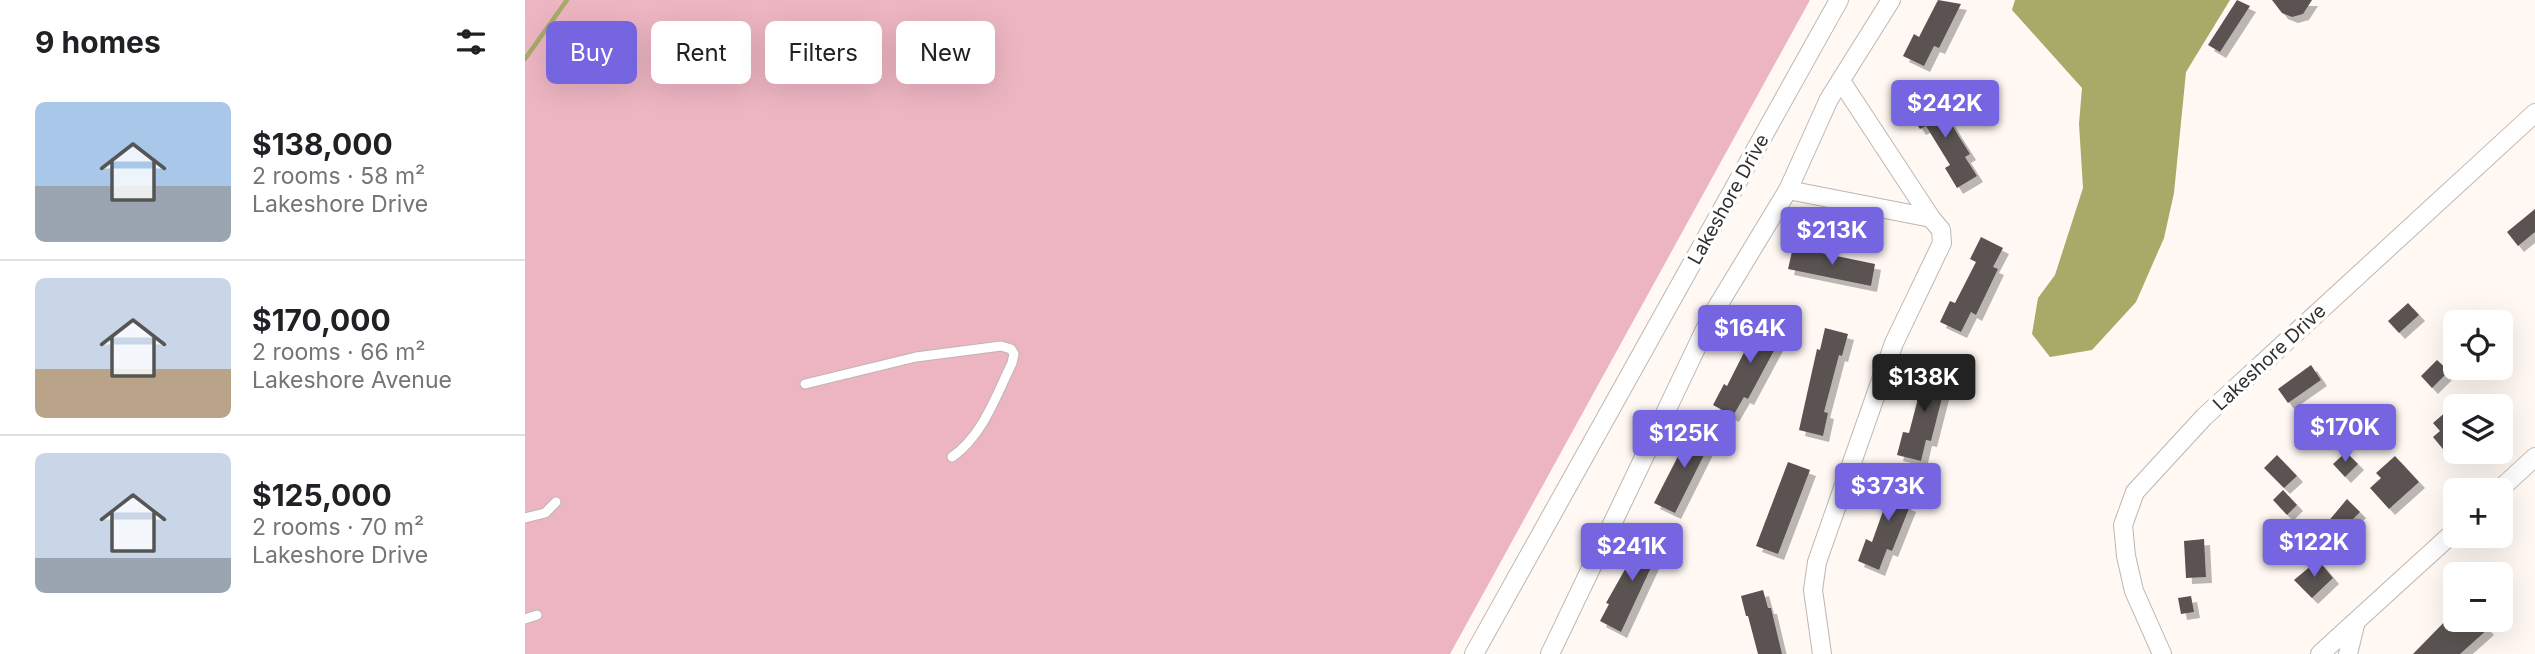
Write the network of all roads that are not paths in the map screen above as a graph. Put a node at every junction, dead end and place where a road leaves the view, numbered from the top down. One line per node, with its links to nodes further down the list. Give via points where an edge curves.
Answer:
1 (1839, 0): 17 (street, Lakeshore Drive)
2 (1891, 0): 3 (street)
3 (1840, 81): 5 (street); 6 (street)
4 (2535, 113): 20 (street, Lakeshore Drive, via 2204,417 2135,492 2123,525 2126,556 2134,591)
5 (1788, 190): 6 (street); 18 (street, via 1711,317)
6 (1931, 218): 19 (street, via 1941,230 1942,243 1893,343 1817,562 1813,590)
7 (805, 384): 8 (lane, via 916,357 1001,346 1011,349 1014,358 985,418 973,438)
8 (951, 457)
9 (2535, 457): 10 (street)
10 (2512, 478)
11 (556, 502): 12 (lane, via 545,513)
12 (525, 518)
13 (2443, 542): 16 (street)
14 (537, 615): 15 (lane)
15 (525, 619)
16 (2355, 625): 21 (street); 22 (street)
17 (1474, 654)
18 (1550, 654)
19 (1822, 654)
20 (2162, 654)
21 (2320, 654)
22 (2348, 654)

